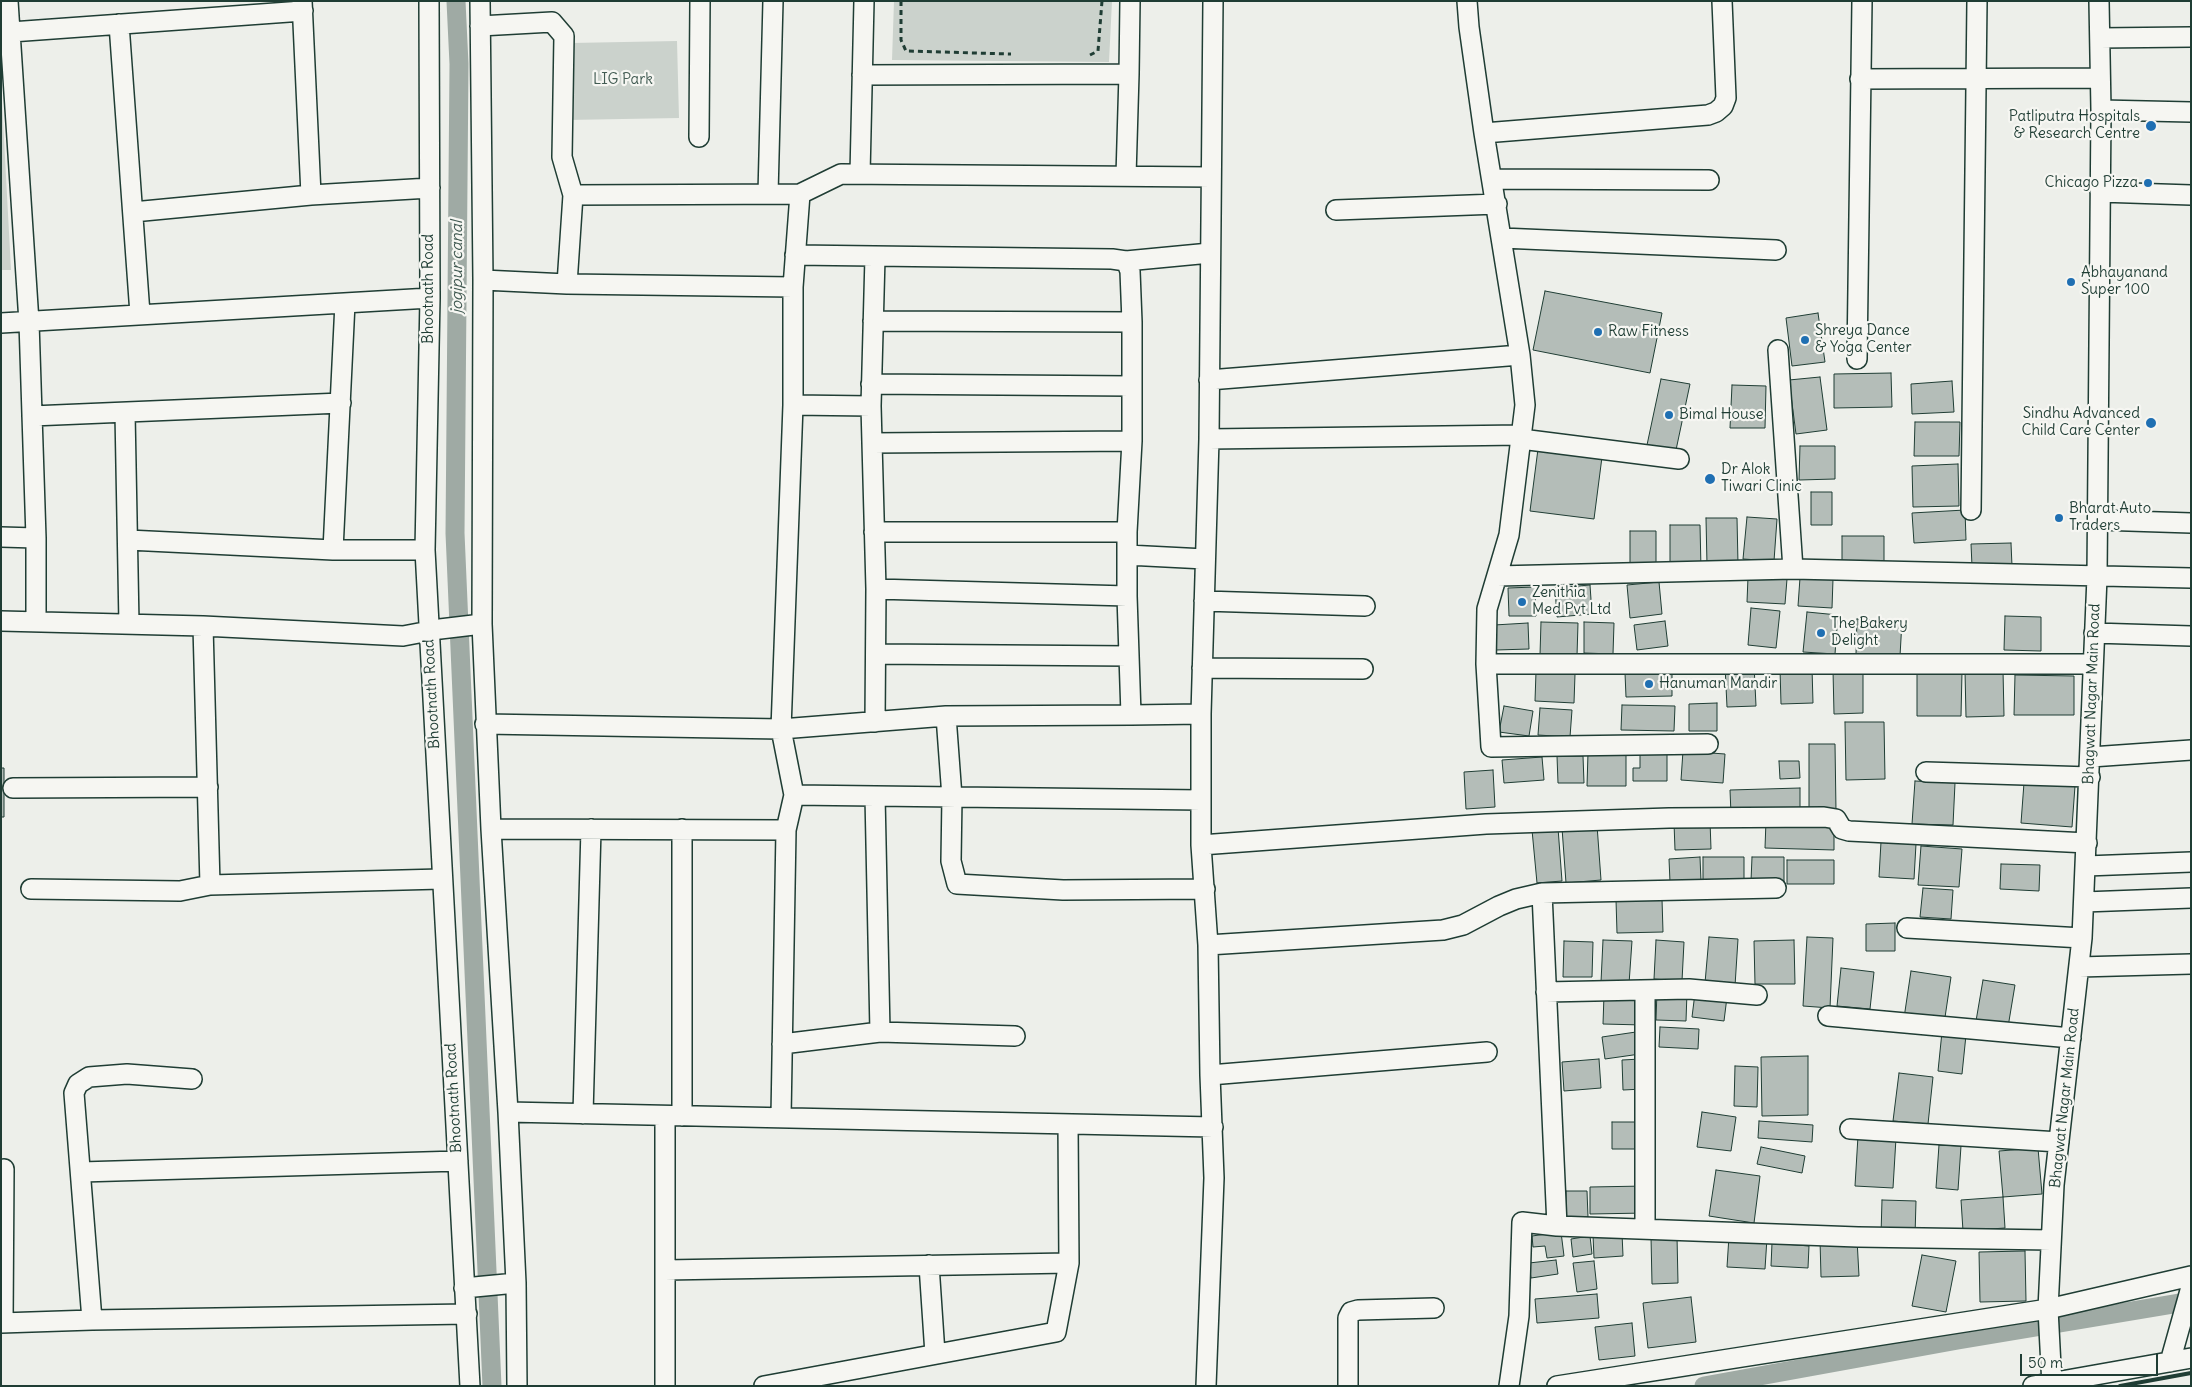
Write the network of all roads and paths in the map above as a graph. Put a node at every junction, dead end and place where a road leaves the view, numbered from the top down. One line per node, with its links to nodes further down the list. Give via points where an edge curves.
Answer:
1 (8, 1): 19 (street)
2 (429, 1): 38 (street, Bhootnath Road)
3 (480, 1): 18 (street)
4 (700, 1): 32 (street)
5 (773, 1): 41 (street)
6 (864, 1): 25 (street)
7 (901, 1): 22 (path, via 901,40 906,51)
8 (1102, 1): 23 (path, via 1098,51)
9 (1130, 1): 24 (street)
10 (1213, 1): 35 (street)
11 (1467, 1): 31 (street)
12 (1722, 1): 31 (street, via 1726,98 1716,112)
13 (1862, 1): 26 (street)
14 (1977, 1): 28 (street)
15 (2099, 1): 21 (street, Bhagwat Nagar Main Road)
16 (302, 6): 17 (street); 43 (street)
17 (119, 24): 19 (street); 47 (street)
18 (480, 26): 40 (street, via 552,22 564,36 562,157); 54 (street)
19 (10, 32): 61 (street)
20 (2191, 37): 21 (street)
21 (2100, 38): 27 (street, Bhagwat Nagar Main Road)
22 (1012, 54)
23 (1088, 56)
24 (1129, 74): 25 (street); 34 (street)
25 (862, 75): 33 (street)
26 (1860, 78): 28 (street); 66 (street)
27 (2100, 78): 28 (street); 29 (street, Bhagwat Nagar Main Road)
28 (1976, 79): 80 (street)
29 (2101, 110): 30 (street); 39 (street, Bhagwat Nagar Main Road)
30 (2191, 112)
31 (1484, 133): 36 (street)
32 (699, 137)
33 (860, 174): 34 (street); 42 (street, via 841,174)
34 (1126, 176): 35 (street)
35 (1211, 177): 50 (street)
36 (1493, 179): 37 (street); 45 (street)
37 (1709, 180)
38 (430, 188): 43 (street); 57 (street, Bhootnath Road)
39 (2100, 192): 44 (street); 81 (street, Bhagwat Nagar Main Road)
40 (573, 194): 41 (street); 55 (street)
41 (768, 194): 42 (street)
42 (800, 194): 51 (street)
43 (311, 195): 47 (street)
44 (2191, 195)
45 (1497, 204): 46 (street); 48 (street)
46 (1336, 210)
47 (132, 212): 59 (street)
48 (1502, 238): 49 (street); 65 (street)
49 (1776, 250)
50 (1210, 253): 53 (street); 67 (street)
51 (795, 255): 52 (street); 56 (street)
52 (874, 257): 53 (street); 60 (street)
53 (1126, 261): 62 (street, via 1130,271)
54 (483, 280): 55 (street); 103 (street)
55 (567, 284): 56 (street)
56 (793, 287): 71 (street)
57 (430, 298): 58 (street); 89 (street, Bhootnath Road)
58 (345, 303): 59 (street); 70 (street)
59 (140, 314): 61 (street)
60 (873, 321): 62 (street); 68 (street)
61 (29, 322): 63 (street); 74 (street)
62 (1132, 322): 69 (street)
63 (1, 323)
64 (1778, 350): 92 (street)
65 (1520, 354): 67 (street); 75 (street, via 1525,404)
66 (1857, 359)
67 (1209, 380): 76 (street)
68 (871, 384): 69 (street); 72 (street)
69 (1131, 386): 77 (street)
70 (341, 403): 73 (street); 88 (street)
71 (793, 405): 72 (street); 119 (street)
72 (871, 406): 78 (street)
73 (125, 413): 74 (street); 87 (street)
74 (32, 416): 86 (street)
75 (1521, 437): 76 (street); 79 (street); 93 (street, via 1509,535)
76 (1209, 439): 91 (street)
77 (1132, 441): 78 (street); 84 (street)
78 (872, 442): 83 (street)
79 (1679, 459)
80 (1971, 510)
81 (2098, 520): 82 (street); 94 (street, Bhagwat Nagar Main Road)
82 (2191, 523)
83 (874, 532): 84 (street); 96 (street)
84 (1127, 532): 90 (street)
85 (1, 538): 86 (street)
86 (36, 538): 101 (street)
87 (128, 540): 88 (street); 102 (street)
88 (333, 550): 89 (street)
89 (425, 550): 105 (street, Bhootnath Road)
90 (1127, 555): 91 (street); 97 (street)
91 (1205, 559): 98 (street)
92 (1793, 569): 93 (street); 94 (street)
93 (1497, 576): 110 (street, via 1487,609)
94 (2097, 577): 95 (street); 106 (street, Bhagwat Nagar Main Road)
95 (2191, 578)
96 (876, 589): 97 (street); 108 (street)
97 (1127, 596): 109 (street)
98 (1204, 601): 99 (street); 112 (street)
99 (1365, 606)
100 (1, 621): 101 (street)
101 (36, 622): 102 (street)
102 (129, 624): 104 (street)
103 (474, 625): 105 (street); 118 (street)
104 (203, 626): 105 (street, via 403,636); 125 (street)
105 (434, 630): 139 (street, Bhootnath Road)
106 (2094, 633): 107 (street); 111 (street, Bhagwat Nagar Main Road)
107 (2191, 636)
108 (876, 654): 109 (street); 117 (street)
109 (1129, 656): 116 (street)
110 (1486, 664): 111 (street); 120 (street, via 1492,747)
111 (2093, 664): 122 (street, Bhagwat Nagar Main Road)
112 (1202, 668): 113 (street); 114 (street)
113 (1363, 669)
114 (1201, 714): 116 (street); 130 (street)
115 (946, 716): 116 (street); 117 (street); 129 (street)
116 (1131, 716)
117 (876, 722): 119 (street)
118 (485, 724): 119 (street); 131 (street)
119 (781, 729): 127 (street)
120 (1708, 744)
121 (2191, 750): 122 (street)
122 (2090, 757): 124 (street, Bhagwat Nagar Main Road)
123 (1926, 772): 124 (street)
124 (2090, 777): 135 (street, Bhagwat Nagar Main Road)
125 (208, 787): 126 (street); 140 (street)
126 (13, 788)
127 (794, 795): 128 (street); 134 (street)
128 (875, 796): 129 (street); 156 (street)
129 (952, 797): 130 (street); 143 (street, via 952,861 957,884 1063,890)
130 (1201, 800): 136 (street)
131 (491, 829): 132 (street); 163 (street)
132 (590, 829): 133 (street); 164 (street)
133 (682, 829): 134 (street); 165 (street)
134 (786, 830): 159 (street)
135 (2087, 842): 136 (street, via 1849,831 1842,830 1836,819 1824,817 1486,824); 138 (street, Bhagwat Nagar Main Road)
136 (1202, 845): 143 (street)
137 (2191, 862): 138 (street)
138 (2086, 866): 146 (street, Bhagwat Nagar Main Road)
139 (441, 879): 140 (street); 171 (street, Bhootnath Road)
140 (210, 885): 142 (street, via 180,891)
141 (1776, 888): 144 (street)
142 (31, 889)
143 (1205, 889): 149 (street)
144 (1542, 893): 149 (street, via 1507,903 1463,925 1443,930); 153 (street)
145 (2191, 898): 146 (street)
146 (2084, 902): 148 (street, Bhagwat Nagar Main Road)
147 (1907, 928): 148 (street)
148 (2082, 938): 151 (street, Bhagwat Nagar Main Road)
149 (1208, 945): 161 (street)
150 (2191, 964): 151 (street)
151 (2079, 967): 158 (street, Bhagwat Nagar Main Road)
152 (1645, 990): 153 (street); 154 (street); 175 (street)
153 (1546, 992): 174 (street)
154 (1757, 995)
155 (1828, 1016): 158 (street)
156 (880, 1032): 157 (street); 159 (street)
157 (1015, 1036)
158 (2072, 1038): 170 (street, Bhagwat Nagar Main Road)
159 (782, 1044): 166 (street)
160 (1487, 1052): 161 (street)
161 (1210, 1075): 168 (street)
162 (192, 1078): 173 (street, via 127,1074 89,1077 78,1084 74,1093)
163 (508, 1112): 164 (street); 180 (street)
164 (583, 1114): 165 (street)
165 (674, 1116): 166 (street); 179 (street)
166 (780, 1118): 167 (street)
167 (1068, 1124): 168 (street); 177 (street)
168 (1213, 1127): 196 (street)
169 (1850, 1129): 170 (street)
170 (2059, 1142): 176 (street, Bhagwat Nagar Main Road)
171 (458, 1161): 173 (street); 182 (street, Bhootnath Road)
172 (4, 1170): 187 (street)
173 (81, 1172): 186 (street)
174 (1557, 1226): 175 (street); 198 (street, via 1522,1222 1520,1316)
175 (1645, 1229): 176 (street)
176 (2051, 1240): 184 (street, Bhagwat Nagar Main Road)
177 (1069, 1263): 178 (street); 188 (street, via 1056,1332)
178 (930, 1265): 179 (street); 188 (street)
179 (665, 1270): 194 (street)
180 (510, 1284): 182 (street); 193 (street)
181 (2190, 1286): 184 (street); 190 (street)
182 (467, 1288): 185 (street, Bhootnath Road)
183 (1434, 1308): 197 (street, via 1351,1312 1348,1318)
184 (2048, 1312): 191 (street, Bhagwat Nagar Main Road, via 2050,1353); 199 (street)
185 (466, 1314): 186 (street); 192 (street, Bhootnath Road)
186 (92, 1320): 187 (street)
187 (2, 1323)
188 (936, 1354): 195 (street)
189 (2191, 1358): 190 (street)
190 (2170, 1362): 191 (street)
191 (2046, 1385)
192 (470, 1386)
193 (517, 1386)
194 (665, 1386)
195 (764, 1386)
196 (1206, 1386)
197 (1348, 1386)
198 (1509, 1386)
199 (1557, 1386)

